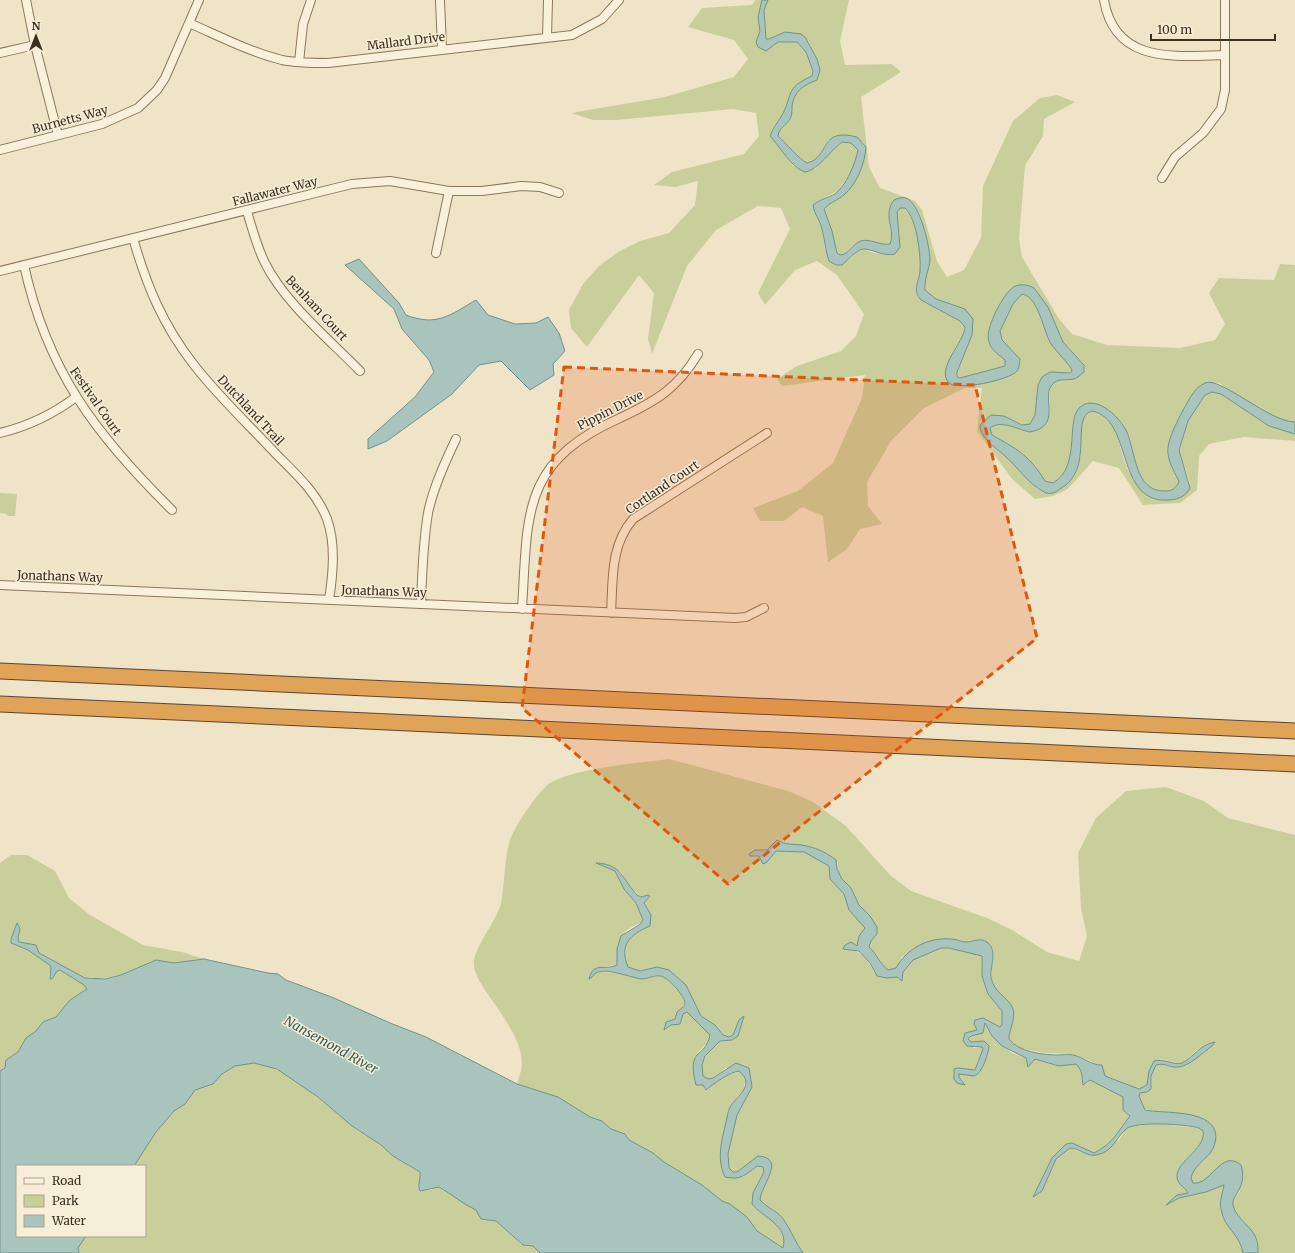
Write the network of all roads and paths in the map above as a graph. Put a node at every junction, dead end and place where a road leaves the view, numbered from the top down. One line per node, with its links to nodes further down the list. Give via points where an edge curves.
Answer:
1 (26, 0): 11 (street)
2 (198, 0): 9 (street, Burnetts Way)
3 (311, 0): 15 (street, via 303,24)
4 (440, 0): 12 (street)
5 (548, 0): 10 (street)
6 (619, 0): 10 (street, Mallard Drive, via 602,19 582,32)
7 (1104, 0): 14 (street, via 1108,16 1119,34 1127,42 1146,52 1168,56)
8 (1225, 0): 14 (street)
9 (189, 23): 15 (street, Mallard Drive, via 270,56); 16 (street, Burnetts Way, via 165,78 147,101 133,111 108,122)
10 (547, 38): 12 (street, Mallard Drive)
11 (35, 45): 13 (street); 16 (street)
12 (442, 49): 15 (street, Mallard Drive, via 328,63)
13 (0, 53)
14 (1225, 55): 18 (street, via 1225,90 1221,109 1203,133 1175,157)
15 (299, 62)
16 (58, 135): 17 (street, Burnetts Way)
17 (0, 150)
18 (1162, 178)
19 (449, 191): 20 (street, Fallawater Way, via 482,191 521,186); 21 (street, Fallawater Way, via 390,181 352,184); 23 (street)
20 (559, 192)
21 (247, 211): 22 (street, Fallawater Way); 27 (street, Benham Court, via 254,238 265,264 279,286)
22 (133, 238): 24 (street, Fallawater Way); 34 (street, Dutchland Trail, via 151,294 180,346 216,391 307,486 322,508 330,534 332,556)
23 (436, 254)
24 (24, 265): 25 (street, Fallawater Way); 28 (street, Festival Court, via 30,295 45,337)
25 (0, 271)
26 (698, 354): 37 (street, Pippin Drive, via 680,380 656,400 579,440 552,464 541,481 532,506)
27 (360, 371)
28 (76, 397): 29 (street, via 33,423); 32 (street, Festival Court, via 115,449)
29 (0, 433)
30 (767, 434): 38 (street, Cortland Court, via 633,519 620,537 616,548)
31 (456, 439): 35 (street, via 428,512)
32 (172, 510)
33 (0, 585): 34 (street, Jonathans Way)
34 (329, 600): 35 (street, Jonathans Way)
35 (421, 604): 37 (street, Jonathans Way)
36 (764, 608): 38 (street, Jonathans Way, via 746,617 735,618)
37 (522, 609): 38 (street, Jonathans Way)
38 (611, 614)
39 (0, 671): 41 (highway)
40 (0, 704): 42 (highway)
41 (1295, 731)
42 (1295, 764)

